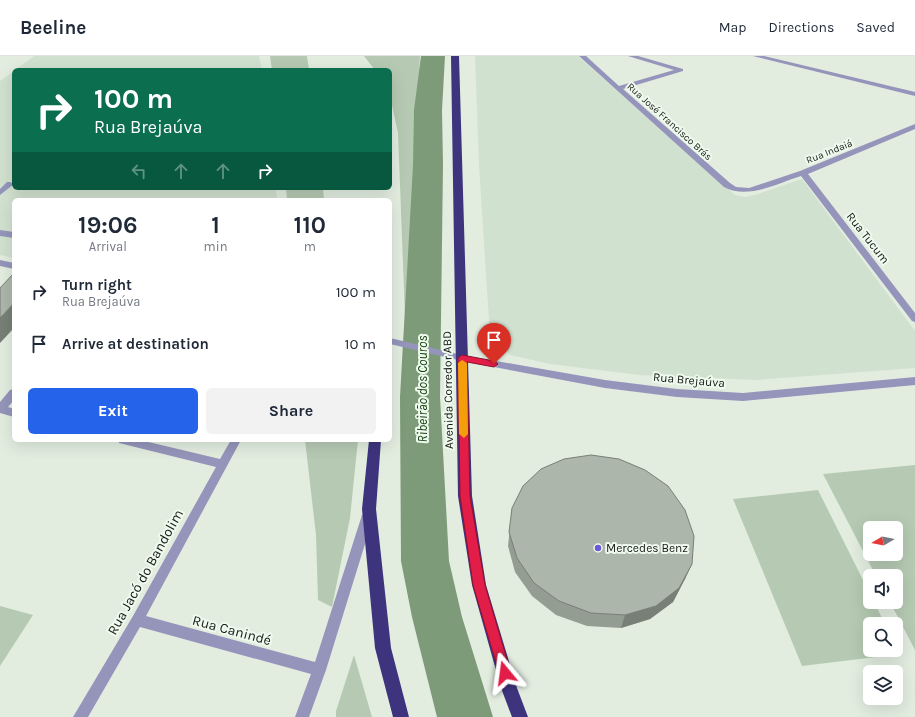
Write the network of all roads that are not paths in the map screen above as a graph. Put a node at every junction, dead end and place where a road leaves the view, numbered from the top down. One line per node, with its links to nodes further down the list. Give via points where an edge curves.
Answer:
1 (455, 56): 18 (highway, Avenida Corredor ABD)
2 (582, 56): 5 (street, Rua José Francisco Brás)
3 (631, 56): 5 (street, via 681,70)
4 (756, 56): 6 (street)
5 (618, 88): 10 (street, Rua José Francisco Brás, via 727,185 734,189)
6 (915, 94)
7 (915, 126): 8 (street, Rua Indaiá)
8 (802, 173): 10 (street, Rua Indaiá); 16 (street, Rua Tucum)
9 (10, 184): 11 (street)
10 (749, 190)
11 (0, 193)
12 (0, 233): 13 (street)
13 (12, 235)
14 (0, 263): 15 (street)
15 (12, 266)
16 (915, 319)
17 (395, 342): 18 (street, Rua Brejaúva)
18 (462, 358): 19 (street, Rua Brejaúva, via 605,384 677,393 743,397); 33 (highway, Avenida Corredor ABD, via 465,496 479,585)
19 (915, 381)
20 (12, 395): 21 (street)
21 (0, 409): 22 (street)
22 (12, 412)
23 (131, 442): 26 (street)
24 (235, 442): 26 (street, Rua Jacó do Bandolim)
25 (375, 442): 27 (highway)
26 (221, 464): 28 (street, Rua Jacó do Bandolim)
27 (370, 509): 29 (street); 32 (highway, via 383,648)
28 (137, 620): 29 (street, Rua Canindé); 30 (street, Rua Jacó do Bandolim)
29 (319, 670): 31 (street)
30 (80, 717)
31 (302, 717)
32 (401, 717)
33 (520, 717)

